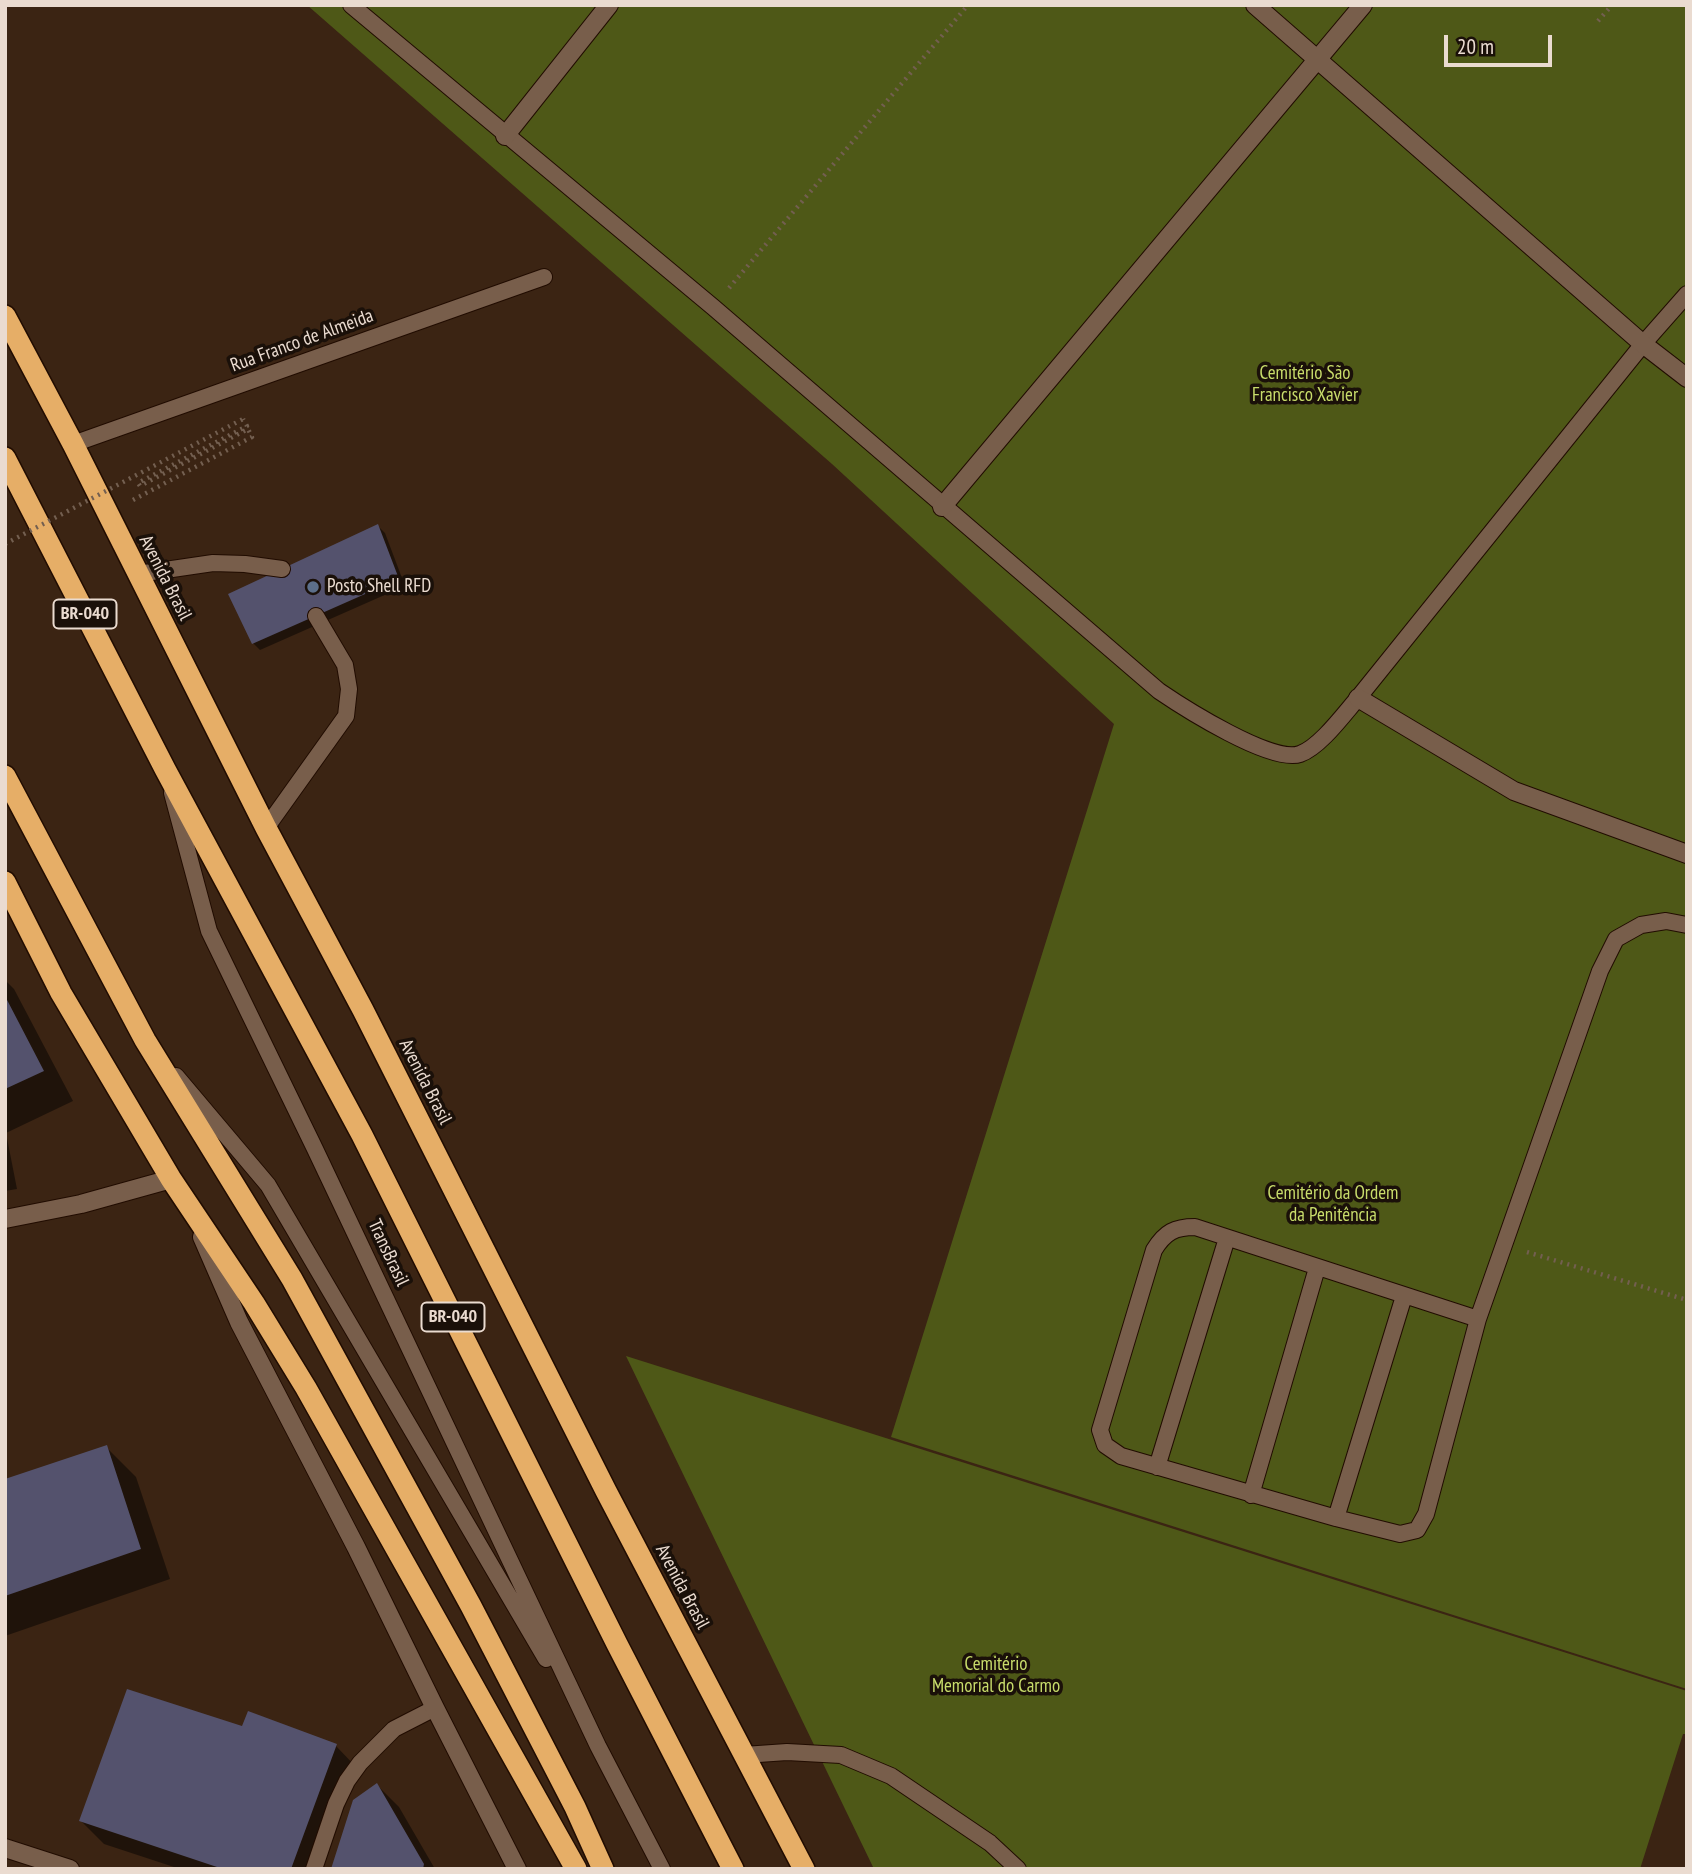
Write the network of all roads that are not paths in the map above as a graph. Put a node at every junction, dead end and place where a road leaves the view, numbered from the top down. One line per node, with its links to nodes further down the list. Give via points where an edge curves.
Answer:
1 (351, 5): 6 (lane)
2 (609, 5): 6 (street)
3 (1255, 5): 5 (street)
4 (1363, 5): 5 (street)
5 (1317, 59): 10 (street); 14 (street)
6 (505, 136): 14 (lane, via 713,307)
7 (544, 277): 12 (lane, Rua Franco de Almeida)
8 (1687, 294): 10 (lane)
9 (5, 316): 12 (highway, Avenida Brasil)
10 (1643, 344): 11 (street); 18 (lane)
11 (1687, 378)
12 (73, 444): 16 (highway, Avenida Brasil)
13 (5, 458): 19 (highway, BR-040)
14 (942, 507): 18 (lane, via 1158,691 1237,737 1284,755 1301,754)
15 (282, 569): 16 (lane, via 213,563)
16 (138, 574): 21 (highway, Avenida Brasil)
17 (316, 615): 21 (lane, via 345,665 349,689 346,716)
18 (1358, 698): 22 (street, via 1514,792)
19 (165, 769): 37 (lane, TransBrasil, via 209,931); 46 (highway, BR-040, via 362,1135)
20 (5, 776): 25 (highway)
21 (266, 828): 38 (highway, Avenida Brasil)
22 (1687, 855)
23 (5, 882): 26 (highway, via 61,993)
24 (1687, 925): 32 (lane, via 1666,921 1641,925 1616,939 1600,971)
25 (145, 1040): 37 (lane, TransBrasil, via 268,1185); 44 (highway, via 292,1279 471,1606)
26 (172, 1179): 27 (highway); 28 (street)
27 (186, 1202): 36 (street, via 239,1322); 43 (highway, via 306,1388)
28 (5, 1219)
29 (1227, 1238): 30 (lane); 33 (lane); 33 (lane, via 1195,1227 1178,1227 1162,1236 1144,1280 1100,1430 1105,1445 1121,1456)
30 (1317, 1268): 31 (lane); 34 (lane)
31 (1404, 1296): 32 (lane); 35 (lane)
32 (1478, 1319): 35 (lane, via 1426,1514 1417,1530 1400,1534)
33 (1157, 1467): 34 (lane)
34 (1251, 1495): 35 (lane)
35 (1336, 1518)
36 (435, 1708): 41 (lane, via 394,1729 360,1763 336,1804); 42 (street)
37 (597, 1746): 45 (lane, TransBrasil)
38 (744, 1755): 47 (highway, Avenida Brasil); 48 (lane, via 841,1755 891,1776 990,1843)
39 (5, 1848): 40 (street)
40 (70, 1869)
41 (314, 1869)
42 (517, 1869)
43 (576, 1869)
44 (603, 1869)
45 (662, 1869)
46 (733, 1869)
47 (804, 1869)
48 (1018, 1869)

